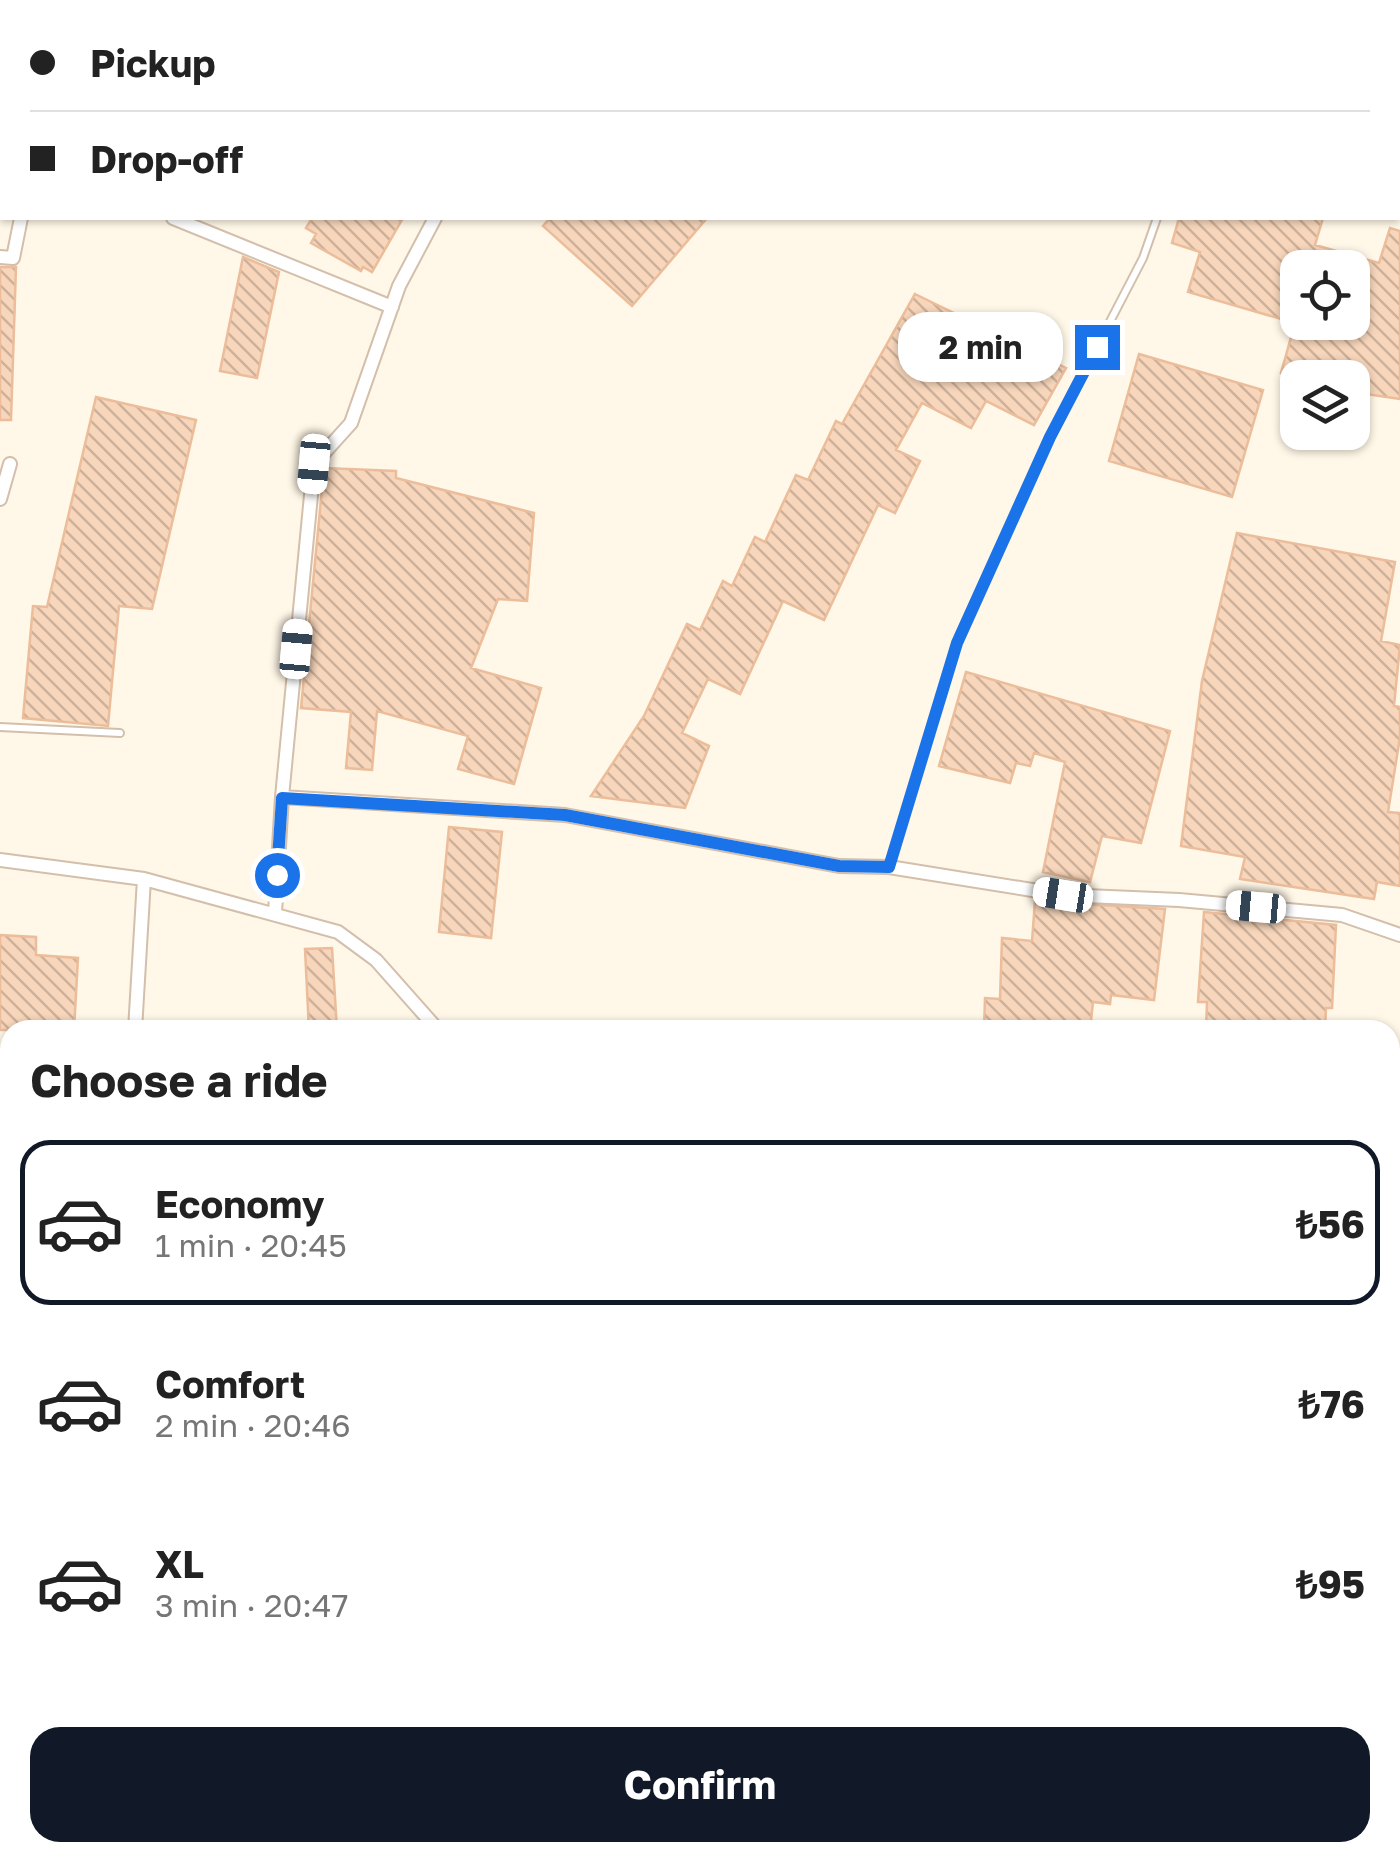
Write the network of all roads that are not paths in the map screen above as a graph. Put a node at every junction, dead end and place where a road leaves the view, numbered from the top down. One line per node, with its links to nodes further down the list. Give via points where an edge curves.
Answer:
1 (21, 220): 5 (street, via 13,258)
2 (178, 220): 6 (street)
3 (434, 220): 6 (street)
4 (1156, 220): 13 (lane, via 957,643)
5 (0, 257)
6 (392, 307): 11 (street, via 352,424 314,464)
7 (10, 464): 8 (street)
8 (0, 499)
9 (0, 726): 10 (lane)
10 (120, 733)
11 (282, 798): 13 (street, via 565,815 839,866); 15 (street)
12 (0, 860): 14 (street)
13 (889, 867): 16 (street, via 1063,895 1342,915)
14 (144, 879): 15 (street); 17 (street)
15 (274, 914): 18 (street, via 338,932 376,960)
16 (1400, 935)
17 (136, 1020)
18 (429, 1020)

